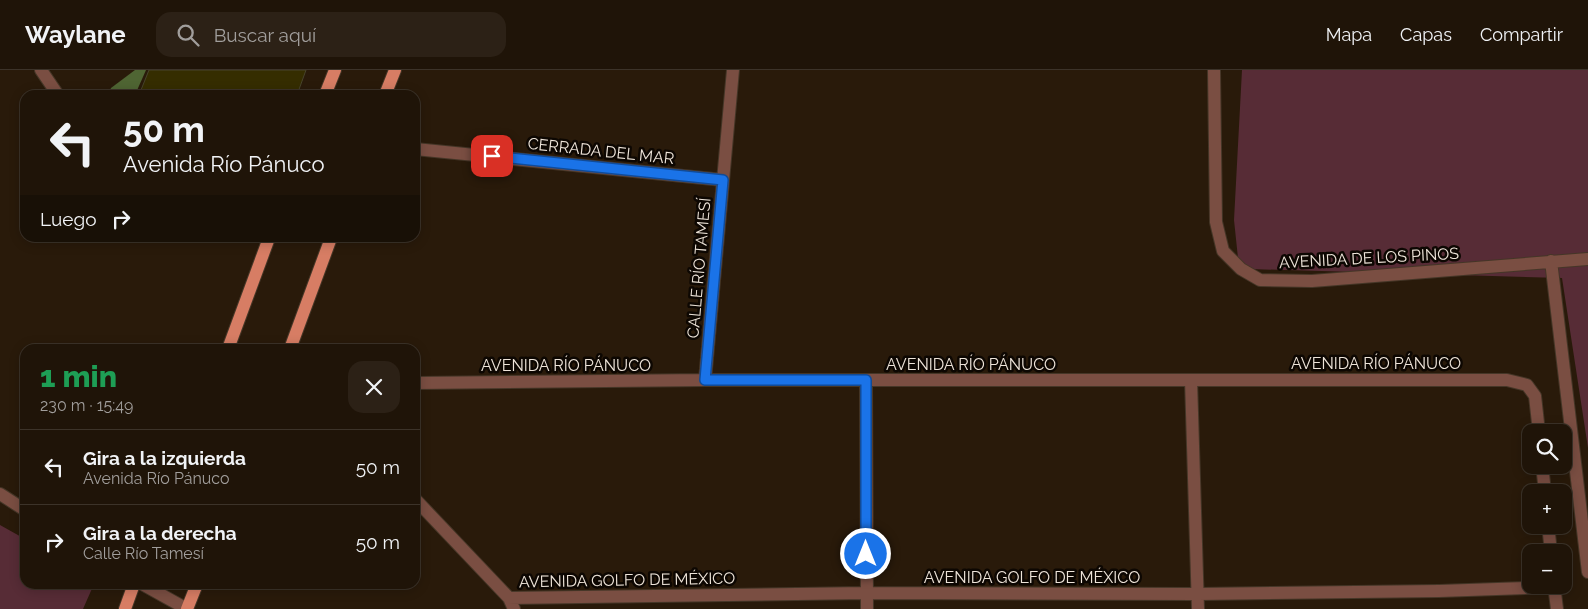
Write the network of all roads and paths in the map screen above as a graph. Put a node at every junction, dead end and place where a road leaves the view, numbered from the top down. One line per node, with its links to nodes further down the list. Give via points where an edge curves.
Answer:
1 (41, 70): 6 (street)
2 (335, 70): 7 (main road)
3 (395, 70): 8 (main road)
4 (734, 70): 10 (street, CALLE RÍO TAMESÍ)
5 (1214, 70): 14 (street, AVENIDA DE LOS PINOS, via 1216,222 1223,251 1241,269 1260,280 1312,280)
6 (55, 90)
7 (327, 90)
8 (387, 90)
9 (420, 150): 10 (street, CERRADA DEL MAR)
10 (723, 180): 17 (street, CALLE RÍO TAMESÍ)
11 (268, 242): 15 (main road)
12 (330, 242): 16 (main road)
13 (1588, 259): 14 (street, AVENIDA DE LOS PINOS)
14 (1551, 261): 25 (street)
15 (230, 344)
16 (292, 344)
17 (705, 380): 18 (street, AVENIDA RÍO PÁNUCO); 20 (street, AVENIDA RÍO PÁNUCO)
18 (866, 380): 19 (street, AVENIDA RÍO PÁNUCO); 30 (street)
19 (1191, 380): 21 (street, AVENIDA RÍO PÁNUCO, via 1507,380 1526,385 1535,396); 31 (street)
20 (420, 383)
21 (1538, 424)
22 (0, 494): 24 (street)
23 (420, 504): 33 (street)
24 (20, 507)
25 (1588, 572)
26 (1522, 587): 31 (street, AVENIDA GOLFO DE MÉXICO)
27 (132, 589): 34 (main road)
28 (151, 589): 35 (street)
29 (195, 589): 35 (main road)
30 (866, 593): 31 (street, AVENIDA GOLFO DE MÉXICO); 33 (street, AVENIDA GOLFO DE MÉXICO); 36 (street)
31 (1198, 594): 37 (street)
32 (1556, 594): 38 (street)
33 (511, 603)
34 (124, 609)
35 (187, 609)
36 (867, 609)
37 (1198, 609)
38 (1558, 609)

